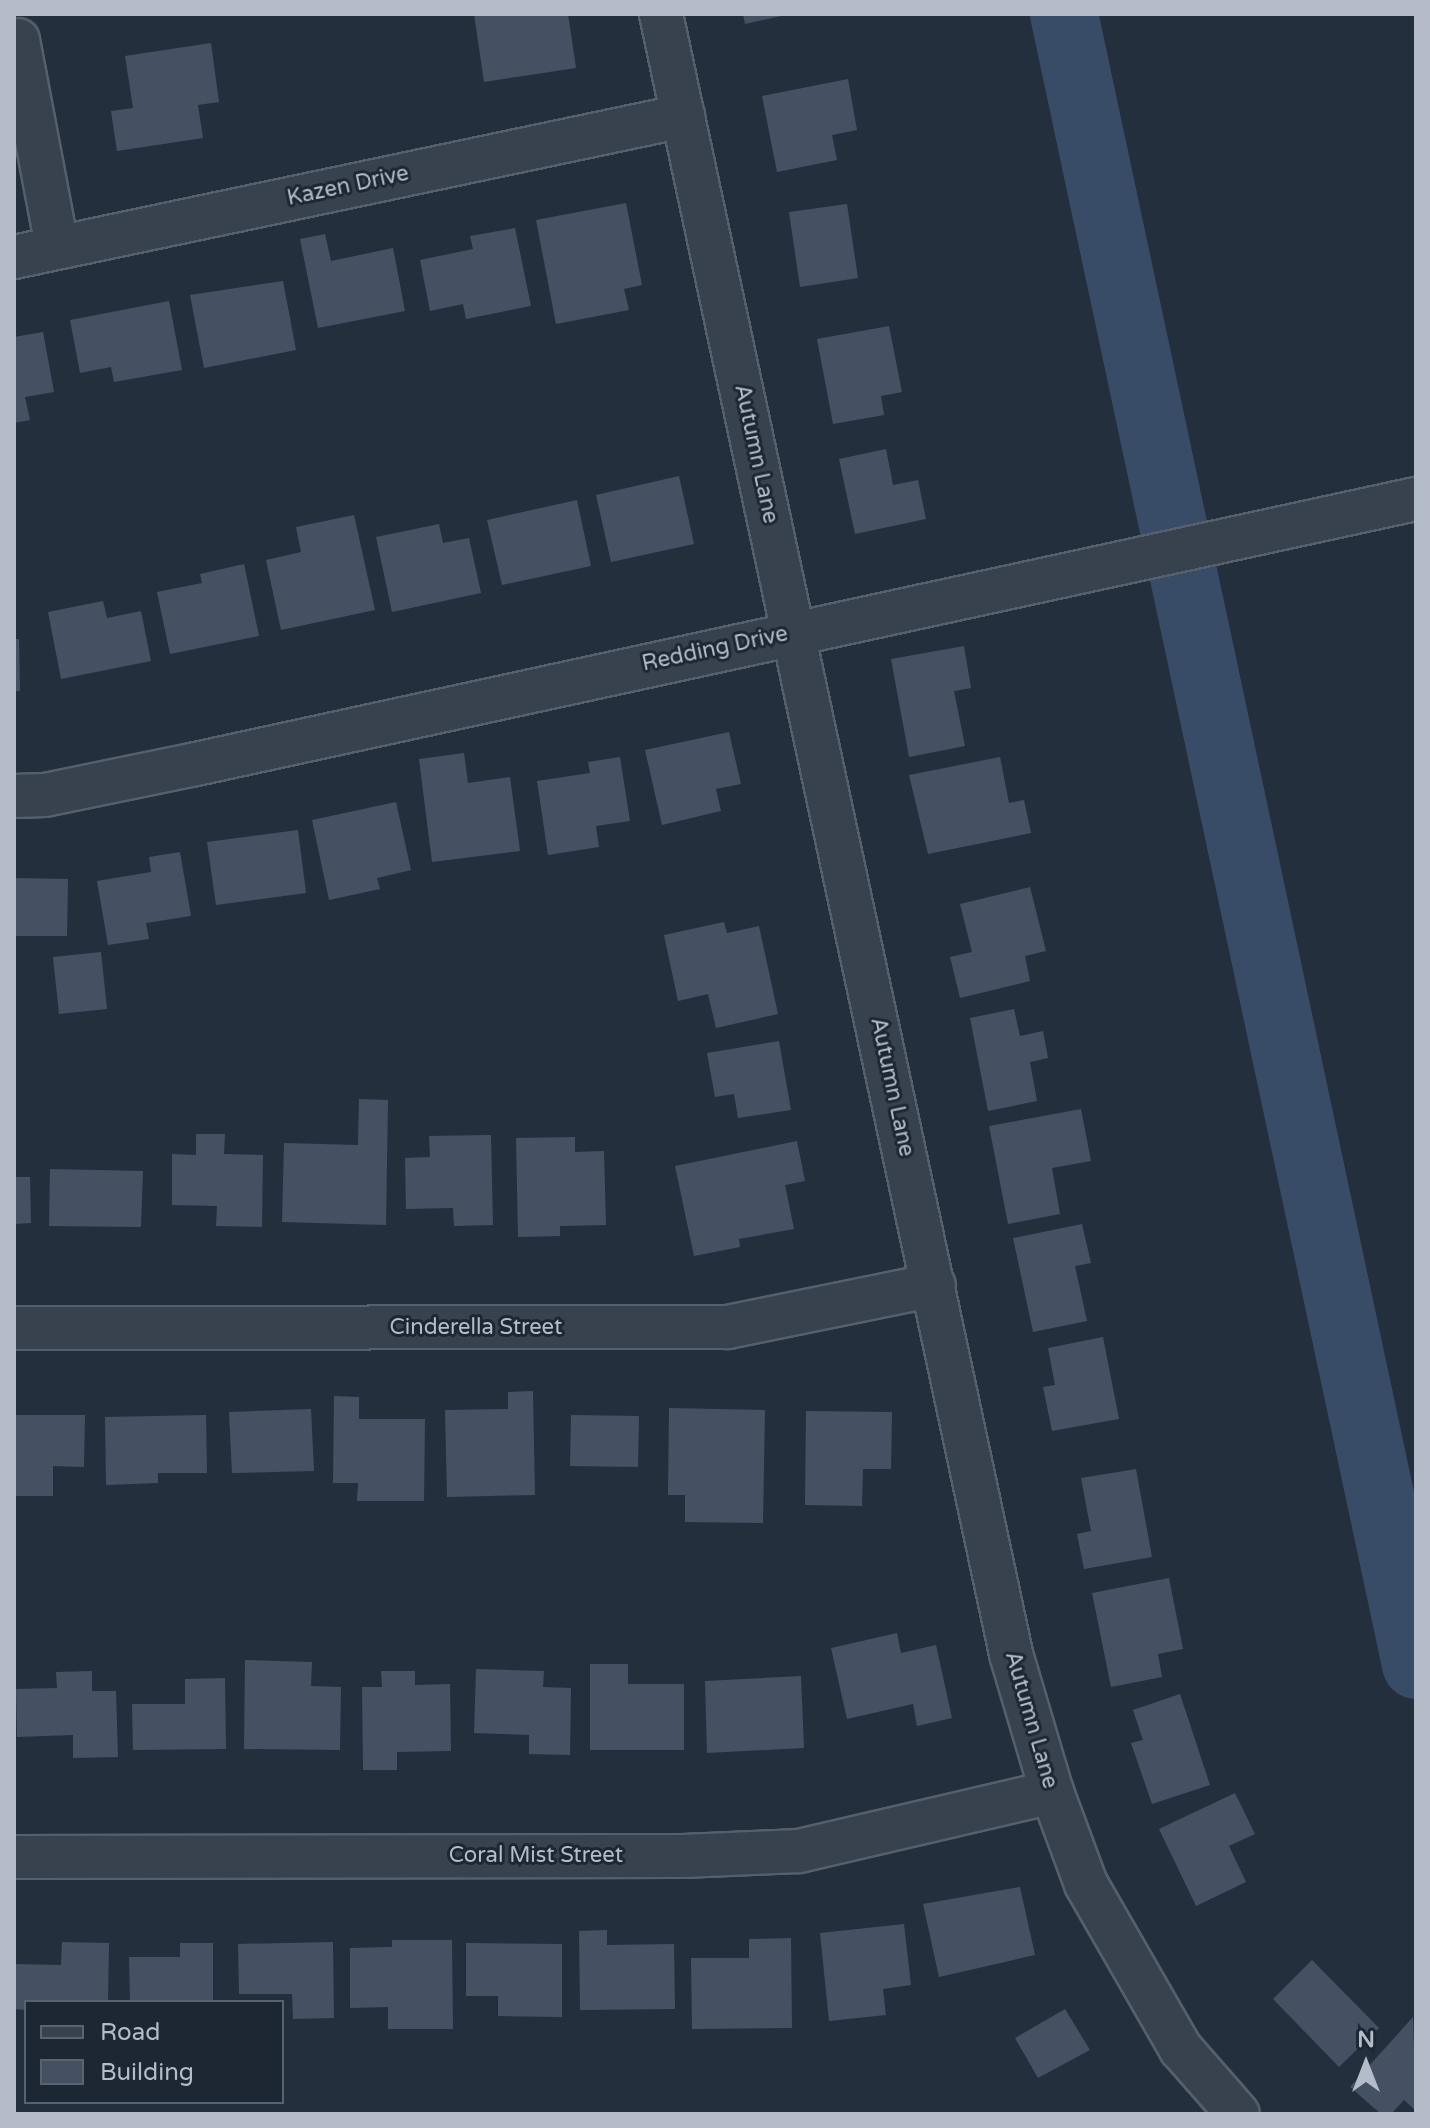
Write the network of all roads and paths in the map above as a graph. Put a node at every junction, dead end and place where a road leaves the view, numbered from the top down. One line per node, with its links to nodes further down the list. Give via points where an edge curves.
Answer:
1 (661, 14): 3 (street, Autumn Lane)
2 (18, 40): 4 (street)
3 (683, 116): 4 (street, Kazen Drive); 7 (street, Autumn Lane)
4 (57, 246): 5 (street, Kazen Drive)
5 (14, 257)
6 (1416, 499): 7 (street, Redding Drive)
7 (795, 632): 8 (street, Redding Drive, via 181,767); 9 (street, Autumn Lane)
8 (14, 796)
9 (934, 1285): 10 (street, Cinderella Street, via 728,1327); 11 (street, Autumn Lane, via 1011,1654)
10 (14, 1328)
11 (1052, 1792): 12 (street, Coral Mist Street, via 799,1851 683,1856); 13 (street, Autumn Lane, via 1086,1884 1125,1957 1181,2049)
12 (14, 1857)
13 (1238, 2114)

